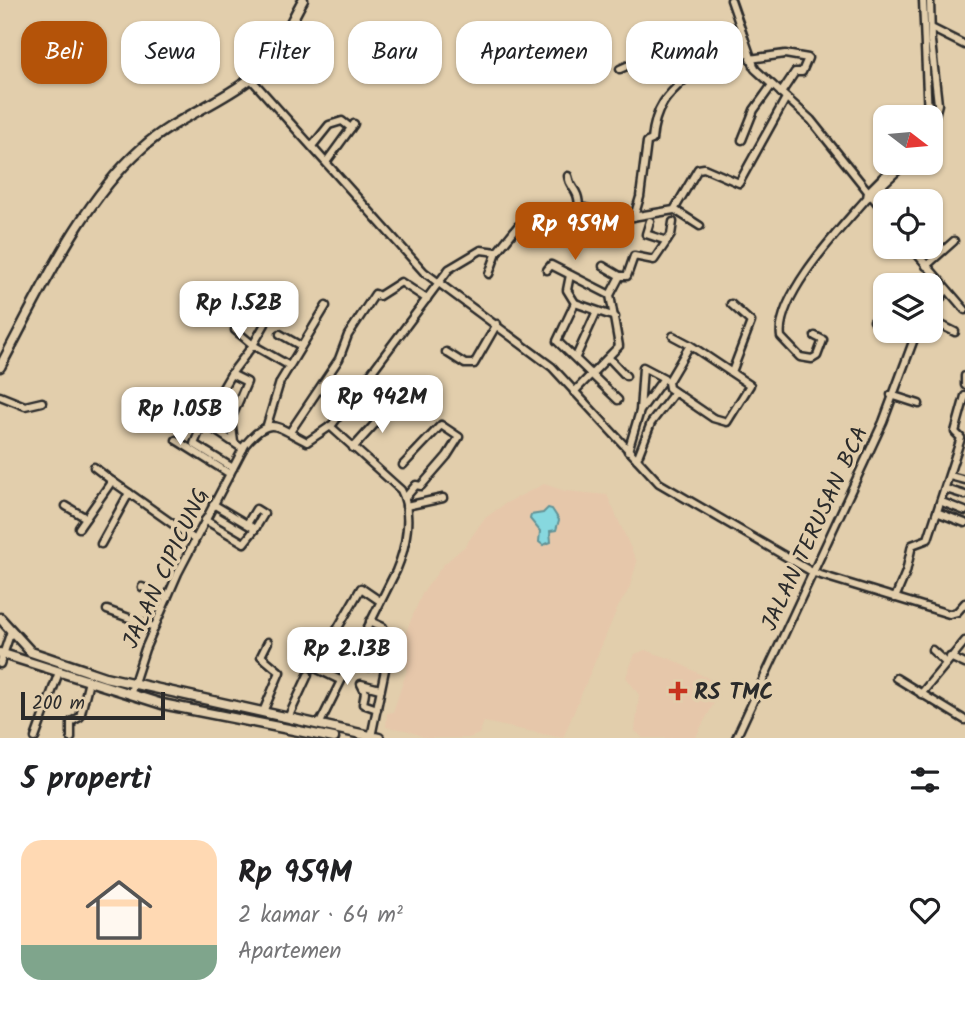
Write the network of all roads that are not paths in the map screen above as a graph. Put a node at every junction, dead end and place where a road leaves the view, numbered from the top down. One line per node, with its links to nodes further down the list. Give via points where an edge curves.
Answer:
1 (303, 0): 5 (main road)
2 (731, 0): 6 (street)
3 (923, 0): 9 (street)
4 (930, 0): 7 (street)
5 (291, 21)
6 (738, 21)
7 (931, 28): 9 (street); 10 (street)
8 (743, 37): 11 (street)
9 (927, 41): 20 (street); 21 (street)
10 (965, 45)
11 (749, 56): 12 (street); 18 (street); 19 (street, via 808,58 802,72 794,72)
12 (743, 57)
13 (626, 66): 14 (street)
14 (620, 69)
15 (243, 84): 75 (main road, via 140,149 86,213)
16 (256, 84): 23 (street)
17 (678, 84): 32 (street, via 655,115)
18 (772, 85): 19 (street); 22 (street, via 754,110)
19 (783, 96): 28 (street, via 827,139); 31 (street, via 739,183 698,169)
20 (928, 105)
21 (938, 105)
22 (742, 140)
23 (313, 145): 24 (street); 24 (street, via 330,124 341,121 353,126)
24 (327, 161): 48 (street)
25 (886, 175): 28 (street)
26 (892, 175): 28 (street)
27 (568, 176): 30 (street, via 578,192)
28 (869, 195): 29 (street); 66 (street, via 820,254 783,314 780,337 800,357 817,356 823,340)
29 (873, 200)
30 (579, 209): 32 (street); 39 (street, via 554,223 532,221 518,226)
31 (673, 211): 32 (street); 35 (street)
32 (634, 217)
33 (650, 221): 36 (street, via 646,234)
34 (673, 222): 36 (street)
35 (700, 226)
36 (667, 241): 41 (street, via 654,260)
37 (954, 241): 44 (street)
38 (625, 252): 41 (street)
39 (497, 253): 45 (street); 48 (street, via 481,250 464,257)
40 (556, 256): 46 (street, via 549,267)
41 (635, 256): 47 (street, via 628,274)
42 (920, 259): 44 (street)
43 (603, 266): 47 (street)
44 (926, 266): 49 (street)
45 (489, 274)
46 (570, 275): 50 (street); 53 (street, via 567,290)
47 (620, 276): 50 (street)
48 (438, 284): 52 (street); 60 (street)
49 (946, 290): 51 (street); 56 (street)
50 (610, 295): 58 (street)
51 (943, 295)
52 (427, 299): 97 (street); 98 (street, via 401,282 375,294)
53 (575, 303): 57 (street); 72 (street, via 557,341)
54 (730, 304): 76 (street, via 751,322)
55 (326, 306): 70 (street)
56 (965, 310)
57 (596, 313): 58 (street); 72 (street)
58 (615, 317): 73 (street, via 619,346)
59 (265, 324): 68 (street)
60 (497, 324): 71 (street, via 474,364 465,364); 82 (street, via 552,367)
61 (943, 326): 63 (street)
62 (234, 330): 68 (street)
63 (956, 332)
64 (280, 334): 70 (street)
65 (673, 336): 69 (street)
66 (815, 336)
67 (909, 343): 85 (street, JALAN TERUSAN BCA)
68 (253, 345): 74 (street); 77 (street)
69 (690, 345): 76 (street); 84 (street, via 668,382)
70 (300, 346): 74 (street)
71 (446, 352)
72 (576, 357): 78 (street)
73 (609, 358): 78 (street); 79 (street)
74 (288, 365): 96 (street)
75 (0, 366)
76 (733, 372): 84 (street, via 750,386 727,422)
77 (231, 374): 94 (street, via 247,383); 95 (street)
78 (592, 374): 82 (street); 89 (street)
79 (626, 376)
80 (965, 376): 81 (street)
81 (965, 384)
82 (574, 392): 104 (street)
83 (641, 393): 88 (street); 88 (street, via 643,367 664,377); 93 (street)
84 (674, 393): 105 (street, via 651,424)
85 (891, 395): 91 (street); 130 (street, JALAN TERUSAN BCA)
86 (0, 396): 90 (street, via 25,405)
87 (965, 396): 109 (street, via 955,432 961,438)
88 (650, 397): 93 (street)
89 (618, 400)
90 (42, 402)
91 (919, 404)
92 (392, 405): 102 (street)
93 (640, 411): 104 (street)
94 (231, 419): 99 (street); 101 (street)
95 (203, 422): 99 (street); 108 (street, via 194,444)
96 (267, 425): 98 (street); 103 (street, JALAN CIPICUNG)
97 (330, 426): 98 (street, via 307,442); 102 (street)
98 (290, 432)
99 (219, 433): 101 (street)
100 (176, 440): 108 (street)
101 (234, 442): 103 (street)
102 (353, 448): 116 (street, via 401,490)
103 (243, 449): 108 (street, JALAN CIPICUNG)
104 (628, 451): 105 (street)
105 (637, 459): 130 (street, via 665,488)
106 (403, 465): 116 (street, via 443,424 459,437)
107 (94, 467): 111 (street)
108 (231, 471): 118 (street, JALAN CIPICUNG)
109 (950, 476): 110 (street); 112 (street)
110 (965, 480)
111 (112, 481): 113 (street); 122 (street)
112 (946, 489): 114 (street); 117 (street)
113 (129, 493): 128 (street); 129 (street)
114 (965, 495)
115 (443, 498): 116 (street)
116 (405, 502): 134 (street, via 404,550)
117 (942, 502): 120 (street); 121 (street)
118 (213, 504): 123 (street, JALAN CIPICUNG); 125 (street)
119 (66, 506): 122 (street)
120 (965, 511)
121 (939, 513): 124 (street); 132 (street, via 928,539 912,545)
122 (86, 518): 126 (street)
123 (205, 520): 127 (street, via 244,543); 128 (street, JALAN CIPICUNG)
124 (965, 523)
125 (247, 524): 127 (street); 127 (street, via 256,509 264,514)
126 (79, 528)
127 (255, 529)
128 (194, 539): 133 (street, JALAN CIPICUNG)
129 (101, 544)
130 (814, 573): 132 (street); 181 (street, JALAN TERUSAN BCA)
131 (142, 587): 133 (street)
132 (895, 598): 137 (street, via 949,614)
133 (167, 599): 141 (street, JALAN CIPICUNG)
134 (380, 601): 140 (street); 145 (street, via 361,588)
135 (965, 603): 137 (street)
136 (107, 610): 141 (street)
137 (957, 612): 138 (street)
138 (965, 617)
139 (0, 618): 143 (main road)
140 (370, 621): 142 (street); 144 (street)
141 (154, 627): 165 (street, JALAN CIPICUNG)
142 (383, 628)
143 (11, 631): 150 (main road); 151 (street)
144 (362, 636): 152 (street, via 377,643); 153 (street)
145 (330, 640): 153 (street, via 329,648); 163 (street, via 318,636 301,661)
146 (965, 641): 148 (street)
147 (268, 642): 171 (street, via 261,656 281,672)
148 (962, 649): 155 (street)
149 (932, 650): 155 (street)
150 (31, 652): 156 (main road); 165 (main road)
151 (1, 653): 156 (main road); 158 (street)
152 (376, 656): 153 (street, via 369,667); 154 (street)
153 (351, 659): 163 (street)
154 (387, 660): 157 (street); 166 (street)
155 (948, 660): 159 (street); 167 (street)
156 (27, 662): 160 (main road)
157 (396, 663)
158 (0, 664)
159 (965, 664)
160 (59, 672): 164 (main road); 178 (street)
161 (308, 675): 174 (street)
162 (895, 678): 167 (street)
163 (340, 680): 175 (street)
164 (89, 681): 168 (main road); 179 (street, via 80,717 71,722)
165 (132, 683): 168 (street, JALAN CIPICUNG); 169 (main road)
166 (380, 689): 170 (street); 170 (street, via 361,684 363,704)
167 (921, 694): 172 (street)
168 (130, 695): 173 (main road)
169 (230, 705): 171 (main road); 173 (main road)
170 (377, 709): 177 (street)
171 (263, 712): 174 (main road)
172 (964, 717)
173 (228, 718): 176 (main road)
174 (288, 718): 175 (main road)
175 (319, 725): 177 (main road)
176 (319, 737): 180 (main road)
177 (375, 737)
178 (35, 738)
179 (71, 738)
180 (334, 738)
181 (736, 738)

